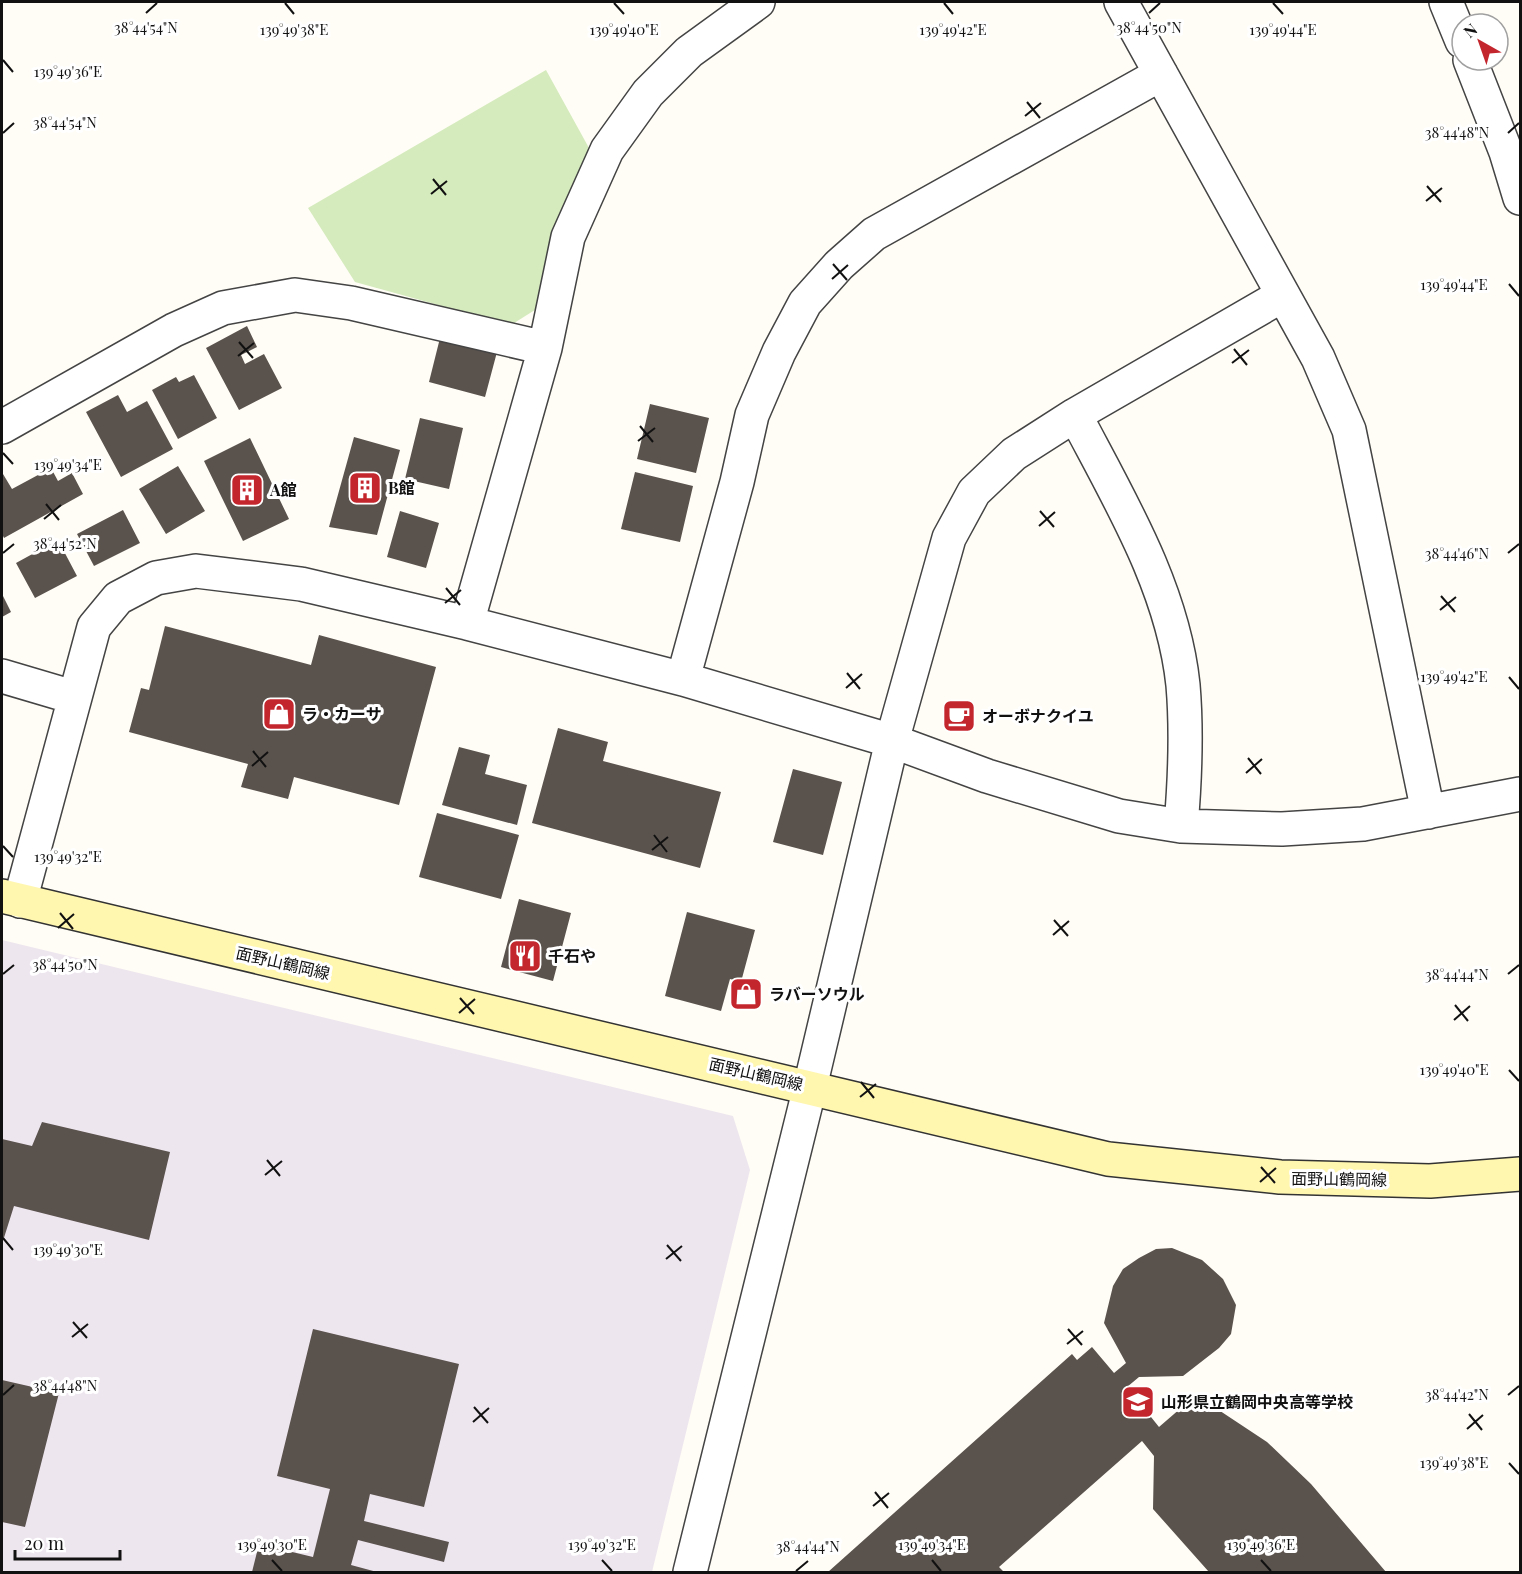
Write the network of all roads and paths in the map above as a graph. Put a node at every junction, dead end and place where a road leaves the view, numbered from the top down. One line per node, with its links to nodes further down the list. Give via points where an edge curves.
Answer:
1 (758, 2): 7 (street, via 689,52 648,93 607,150 568,237)
2 (1121, 2): 4 (street)
3 (1475, 72): 5 (street)
4 (1161, 74): 6 (street); 12 (street, via 874,234 805,303 752,415)
5 (1521, 198)
6 (1283, 295): 8 (street); 16 (street, via 1318,358 1349,430)
7 (545, 348): 9 (street, via 351,303 295,295 223,308 174,330); 10 (street)
8 (1076, 415): 14 (street, via 1014,454 974,492 949,538); 17 (street, via 1134,529 1166,608 1183,683 1186,764)
9 (2, 427)
10 (467, 623): 12 (street); 13 (street, via 301,584 196,572 156,578 118,598 94,627)
11 (2, 676): 13 (street)
12 (683, 679): 14 (street)
13 (73, 697): 18 (street)
14 (892, 741): 17 (street, via 987,776 1119,816); 19 (street)
15 (1521, 794): 16 (street)
16 (1428, 812): 17 (street, via 1364,824 1282,829)
17 (1181, 826)
18 (11, 899): 19 (main road, 面野山鶴岡線)
19 (810, 1087): 20 (main road, 面野山鶴岡線, via 1108,1159 1280,1177 1430,1181); 21 (street)
20 (1521, 1174)
21 (690, 1572)

